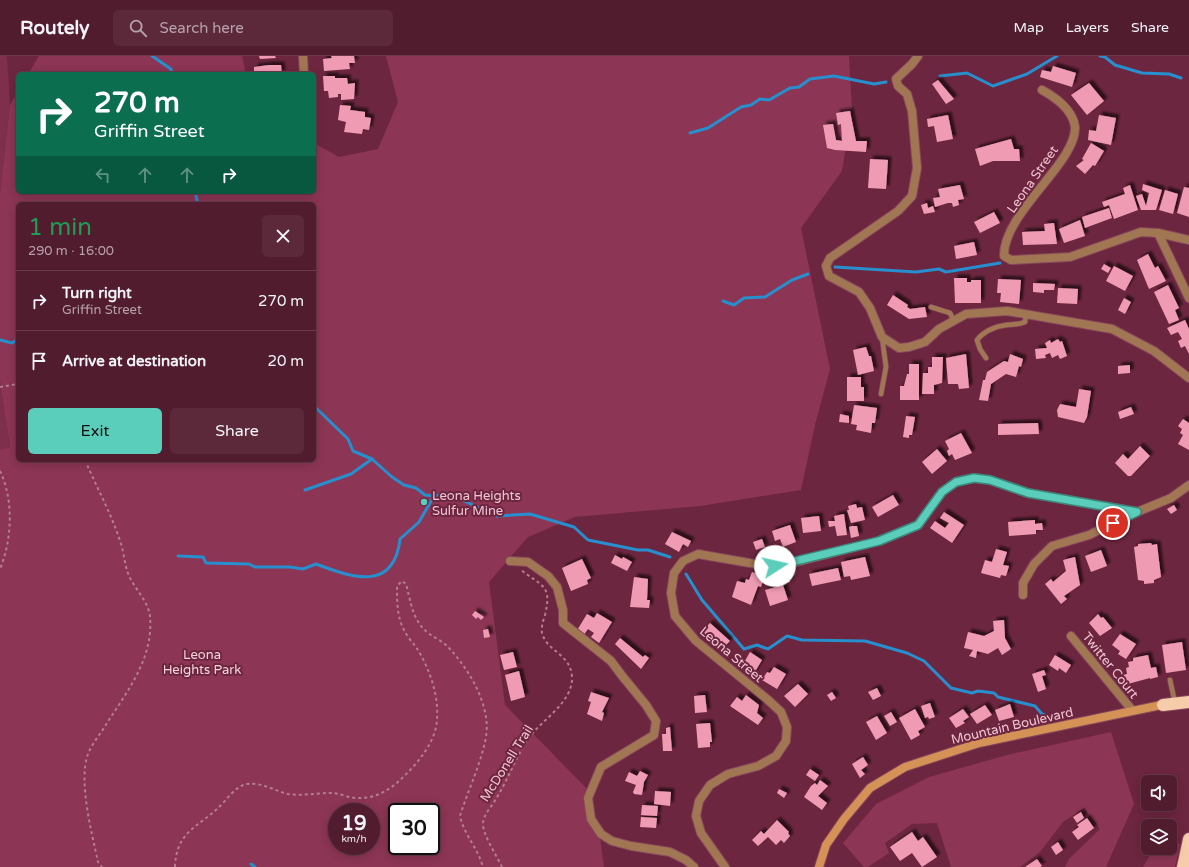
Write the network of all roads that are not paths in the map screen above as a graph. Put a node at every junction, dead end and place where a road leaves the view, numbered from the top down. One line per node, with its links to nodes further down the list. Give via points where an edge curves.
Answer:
1 (303, 56): 3 (street)
2 (918, 56): 11 (street, via 896,79 898,86 907,94 912,111 917,168 912,196 898,211 830,258 826,266 829,276 859,292 870,308)
3 (304, 72)
4 (1042, 90): 5 (street, Leona Street, via 1055,97 1069,113 1075,127 1074,138 1066,154 1017,218 1004,248 1004,256 1011,260 1070,257 1141,232)
5 (1158, 233): 6 (street); 7 (street)
6 (1189, 240)
7 (1189, 298)
8 (931, 307): 10 (lane, via 950,313)
9 (1026, 314): 10 (street, via 1007,311 966,314); 12 (lane, via 1025,322 1018,325 1005,324 982,333 977,340); 13 (street, via 1112,329 1154,351)
10 (951, 323): 11 (street, via 939,329 925,342 909,347 899,348)
11 (882, 337): 14 (lane, via 886,367)
12 (986, 358)
13 (1189, 378)
14 (881, 394)
15 (1189, 485): 16 (street, via 1172,498)
16 (1137, 512): 18 (street, via 1089,535 1052,546 1026,576); 27 (street, Leona Street, via 1028,493 990,480 974,478 956,482 942,492 918,525 879,541 784,565 767,566 698,554 683,561 674,573 671,593 675,616 696,641 781,712 786,727 786,741 776,756 758,766 728,774 710,785 699,801 696,816 701,833)
17 (510, 561): 26 (street, via 528,562 548,576 558,587 563,623 611,662 656,721 654,735 601,767 588,798 591,819 601,834 612,841 670,852)
18 (1023, 595)
19 (1071, 636): 24 (street, Twitter Court)
20 (1170, 680): 22 (lane)
21 (1189, 701): 22 (street, Mountain Boulevard); 23 (highway)
22 (1175, 703): 23 (street, Mountain Boulevard)
23 (1163, 705): 24 (street, Mountain Boulevard)
24 (1132, 710): 28 (street, Mountain Boulevard, via 979,743 905,767 870,788 826,845)
25 (1189, 839): 29 (highway)
26 (694, 867)
27 (725, 867)
28 (819, 867)
29 (1183, 867)

